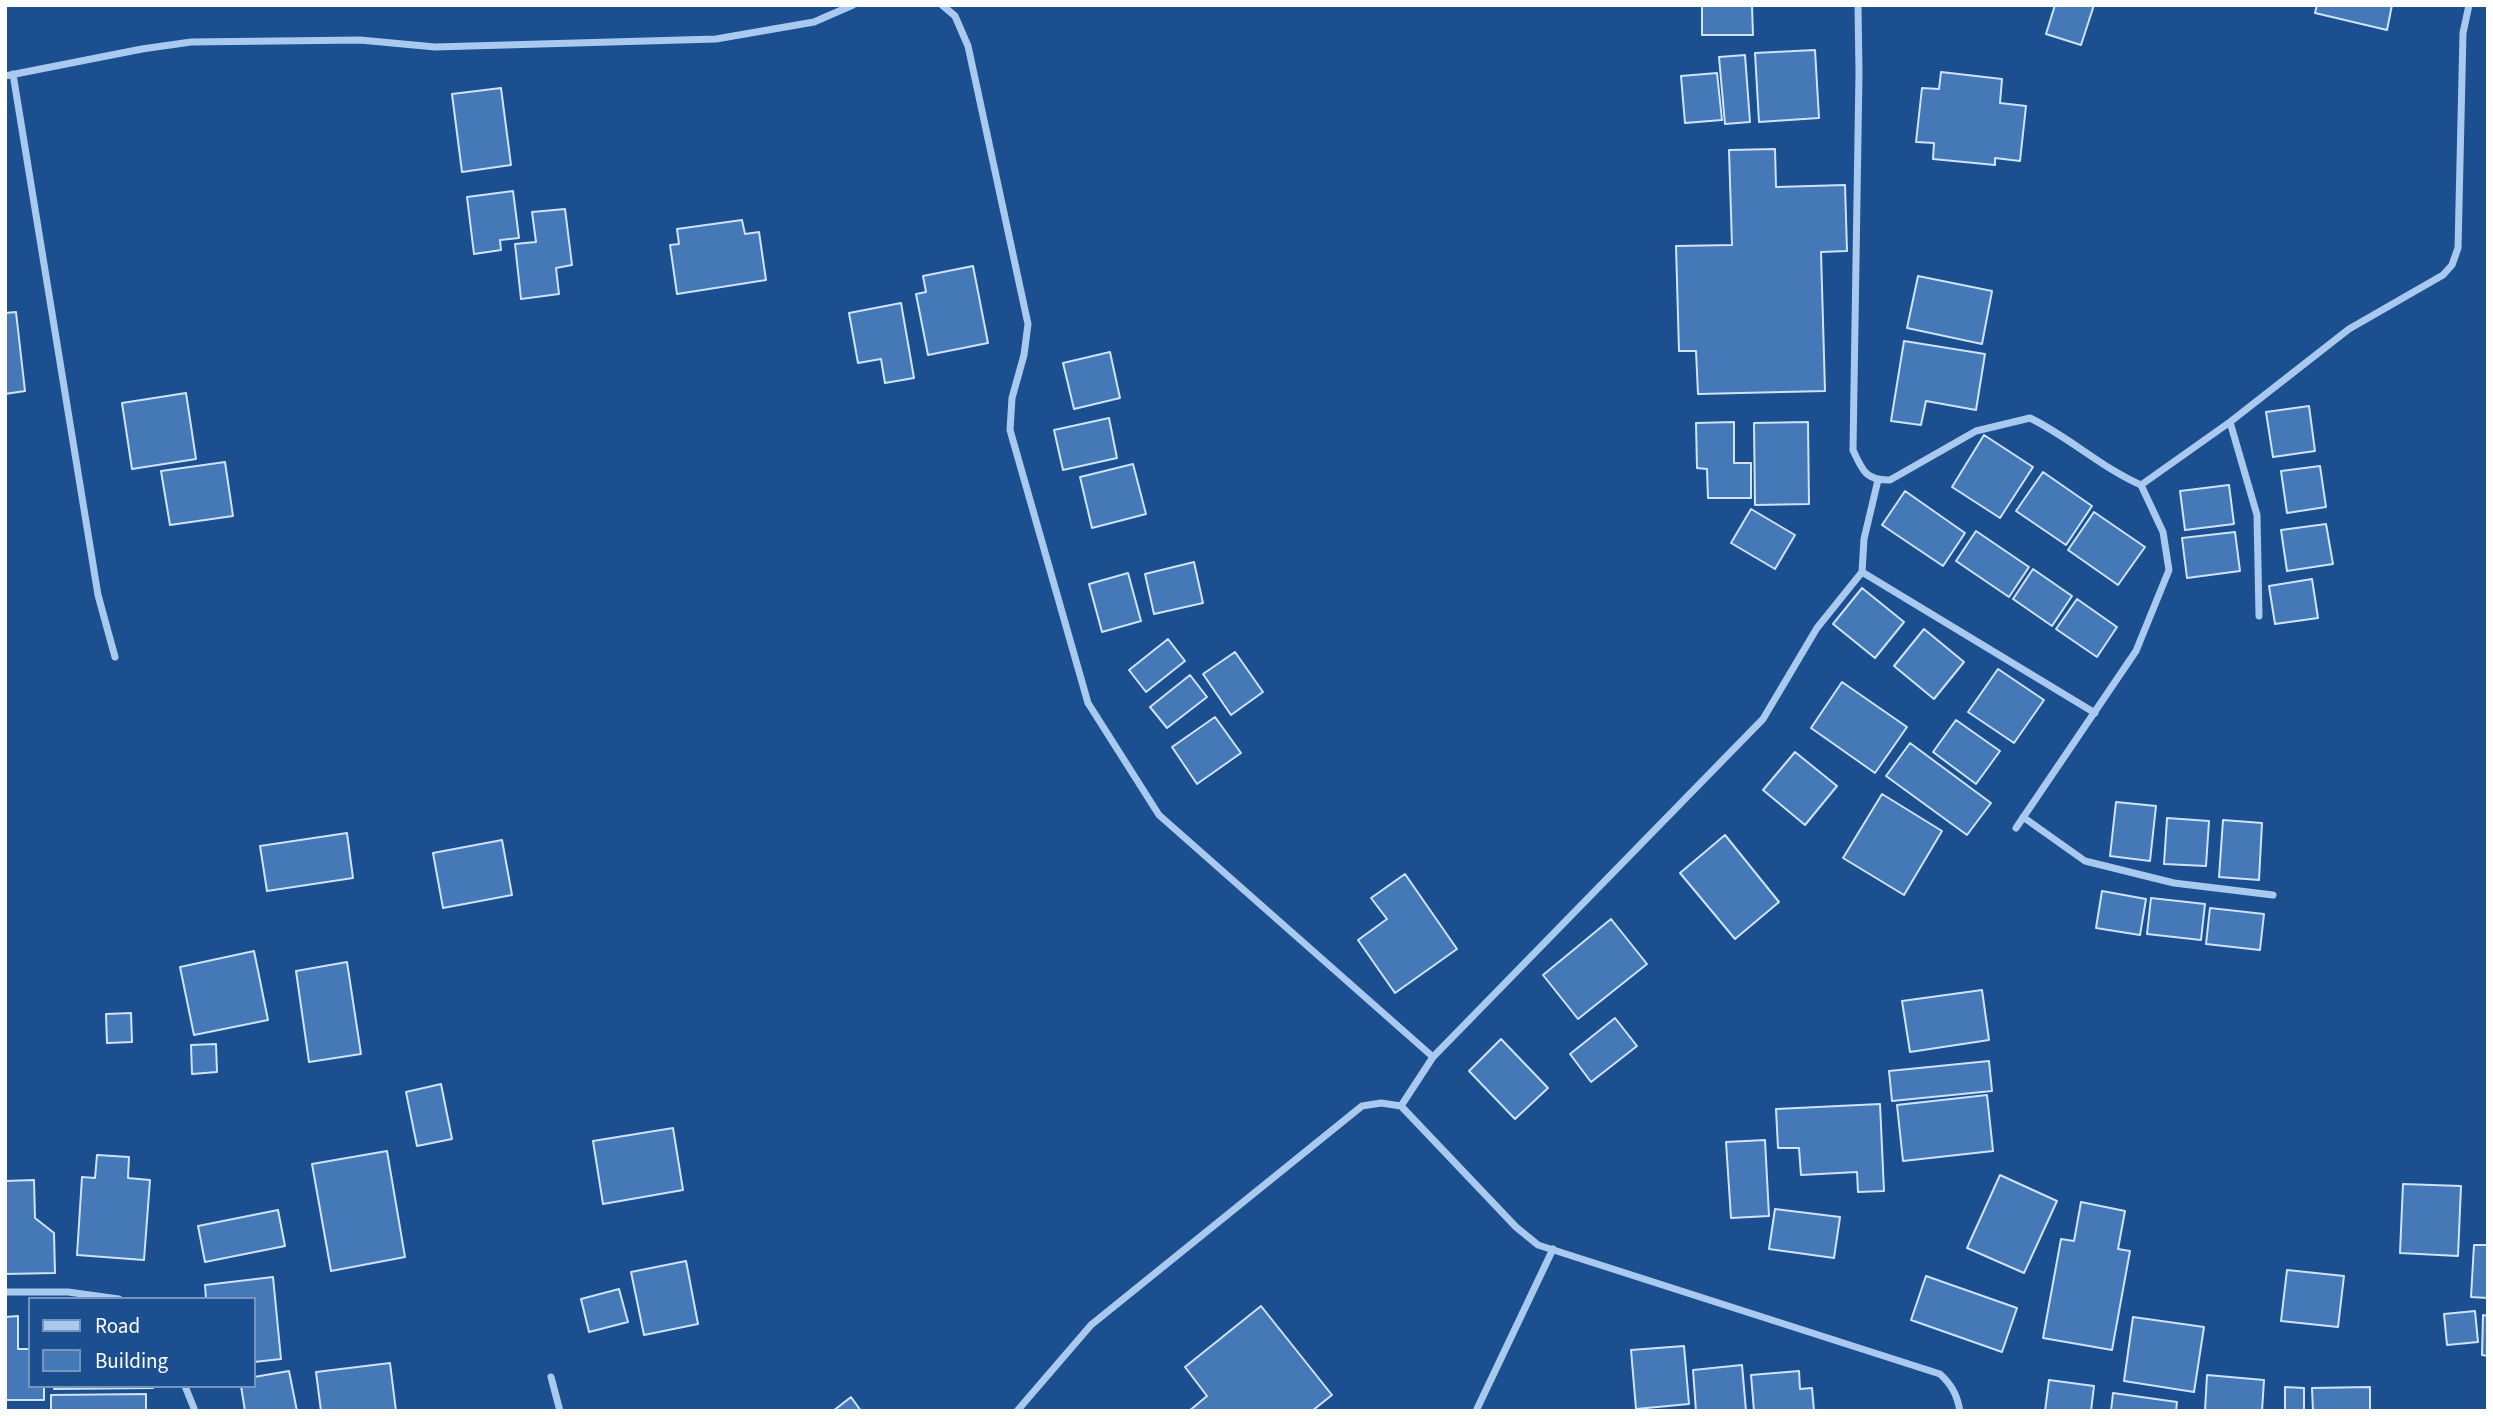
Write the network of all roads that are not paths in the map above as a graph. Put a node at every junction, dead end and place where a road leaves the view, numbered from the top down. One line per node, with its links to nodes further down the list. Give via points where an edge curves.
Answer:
1 (853, 5): 5 (street, via 814,22 716,39 435,47 360,40 191,42)
2 (942, 5): 16 (street, via 955,16 968,46 1028,324 1010,430 1088,703 1159,815)
3 (1858, 5): 7 (street, via 1853,450 1860,467)
4 (2469, 5): 6 (street, via 2463,33 2458,248 2452,265 2444,275 2349,329)
5 (9, 75): 11 (street, via 98,595)
6 (2230, 422): 8 (street); 10 (street, via 2257,515)
7 (1878, 480): 8 (street, via 1890,480 1976,431 2030,418); 9 (street, via 1864,539)
8 (2141, 485): 12 (street, via 2163,532 2169,570 2136,651)
9 (1862, 572): 12 (street); 16 (street, via 1817,628 1763,719)
10 (2259, 616)
11 (115, 657)
12 (2095, 713): 13 (street)
13 (2023, 817): 14 (street); 15 (street, via 2085,861 2175,883)
14 (2016, 828)
15 (2273, 895)
16 (1433, 1057): 17 (street)
17 (1401, 1106): 18 (street, via 1517,1227 1538,1245); 25 (street, via 1362,1106 1091,1325)
18 (1553, 1249): 26 (street); 27 (street, via 1940,1374 1954,1390)
19 (5, 1292): 20 (street)
20 (104, 1297)
21 (551, 1377): 24 (street)
22 (187, 1388): 23 (street)
23 (195, 1411)
24 (560, 1411)
25 (1017, 1411)
26 (1476, 1411)
27 (1960, 1411)

